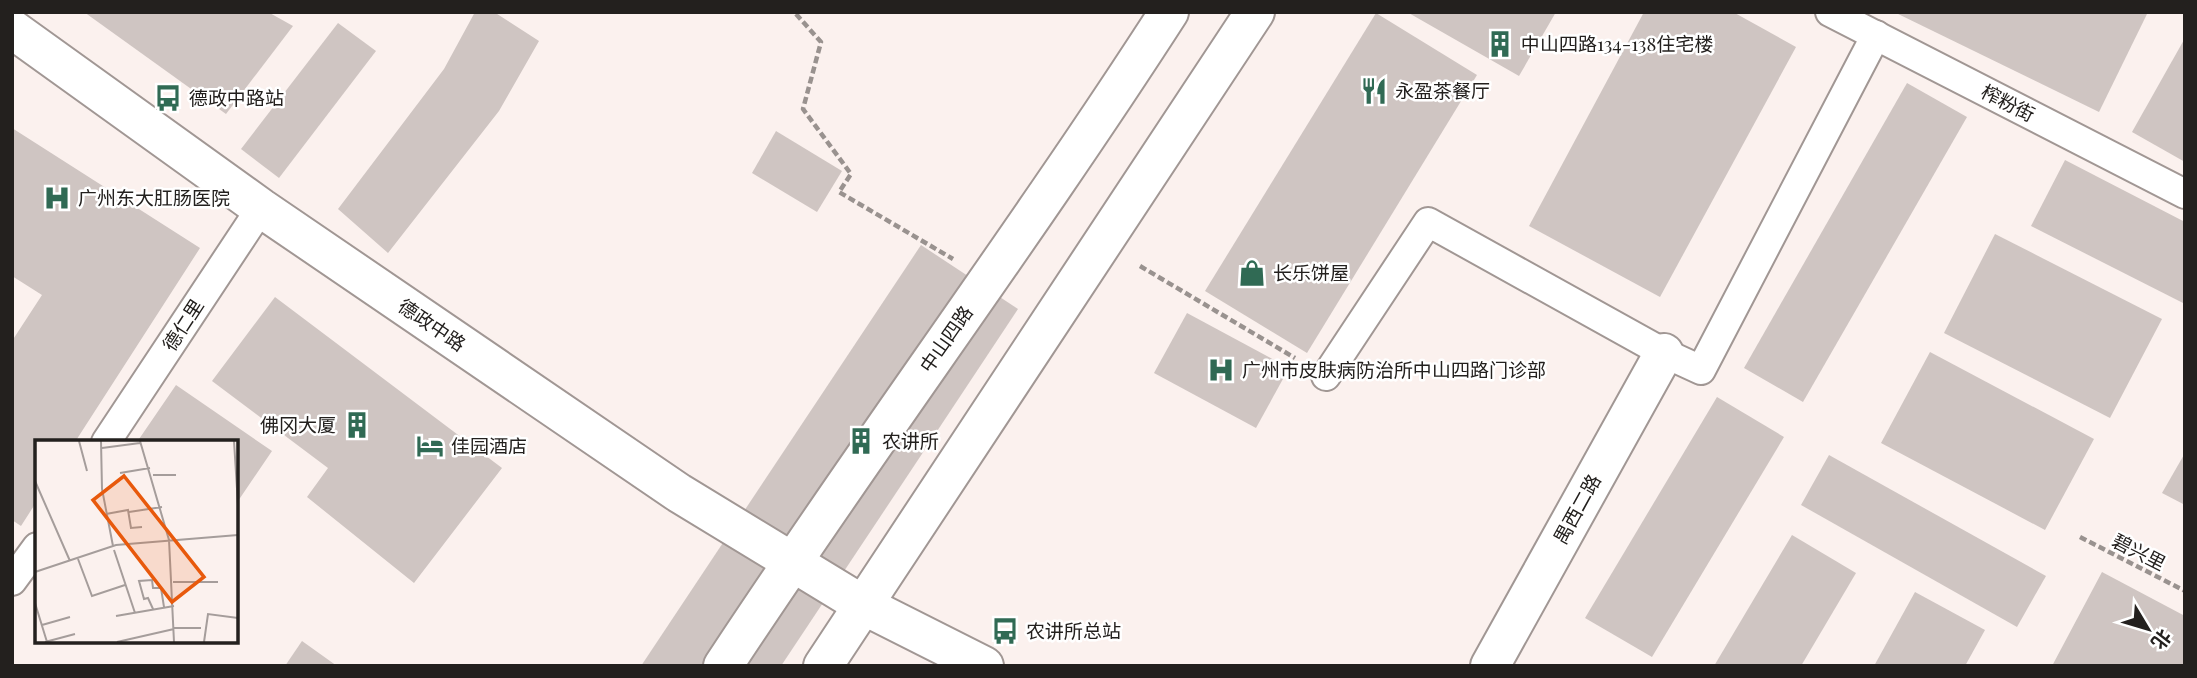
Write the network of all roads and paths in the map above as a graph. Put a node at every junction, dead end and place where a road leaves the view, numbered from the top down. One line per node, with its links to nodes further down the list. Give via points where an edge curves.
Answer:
1 (1169, 12): 10 (main road, 中山四路)
2 (1255, 12): 19 (main road)
3 (1830, 12): 6 (lane, 榨粉街)
4 (794, 13): 10 (path, via 821,42 803,109 851,174 839,192)
5 (12, 29): 8 (main road, 德政中路)
6 (1876, 35): 7 (lane, 榨粉街); 11 (lane, via 1701,370)
7 (2185, 194)
8 (261, 208): 13 (lane, 德仁里); 16 (main road, 德政中路, via 679,493)
9 (1131, 261): 12 (path)
10 (986, 279): 16 (main road, 中山四路)
11 (1664, 353): 12 (lane, via 1427,222); 23 (main road, 禺西二路)
12 (1326, 376)
13 (107, 440)
14 (2080, 537): 18 (path, 碧兴里)
15 (35, 550): 17 (lane)
16 (791, 562): 19 (main road, 德政中路); 20 (main road, 中山四路)
17 (12, 581)
18 (2185, 591)
19 (863, 605): 21 (main road); 22 (main road, 德政中路)
20 (723, 666)
21 (823, 666)
22 (984, 666)
23 (1490, 666)

